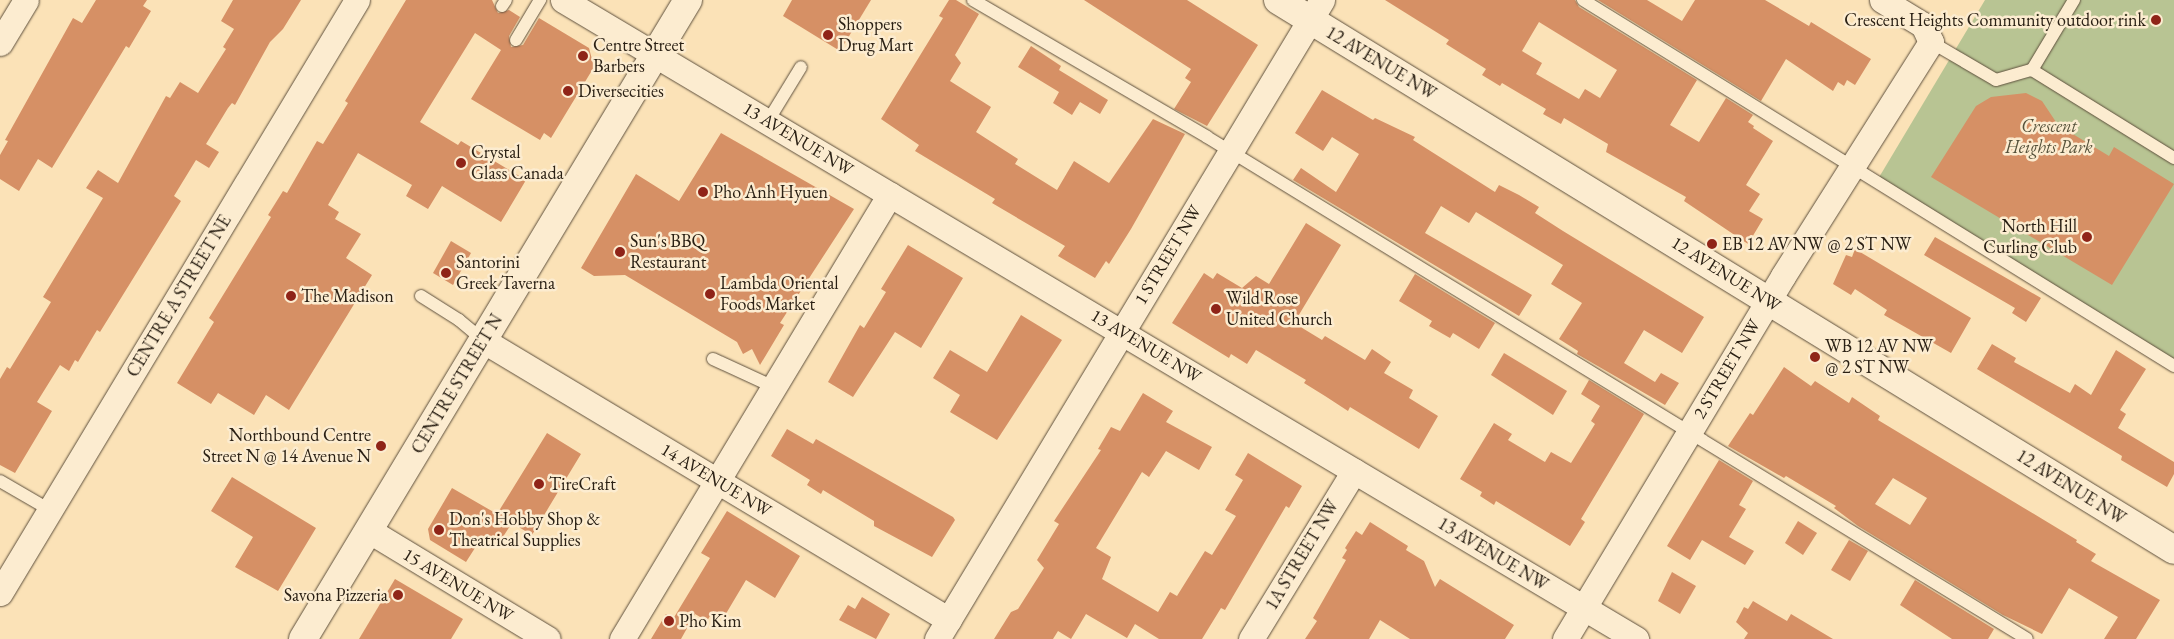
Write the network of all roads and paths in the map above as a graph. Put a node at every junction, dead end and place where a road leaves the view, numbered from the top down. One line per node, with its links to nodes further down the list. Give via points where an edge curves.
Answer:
1 (26, 0): 14 (street)
2 (357, 0): 34 (street, CENTRE A STREET NE)
3 (540, 0): 13 (lane)
4 (563, 0): 15 (street, 13 AVENUE NW)
5 (688, 0): 15 (street, CENTRE STREET N)
6 (973, 0): 19 (lane)
7 (1278, 0): 11 (street, 12 AVENUE NW)
8 (1583, 0): 21 (lane)
9 (1882, 0): 12 (street)
10 (2074, 0): 17 (lane)
11 (1316, 10): 19 (street, 1 STREET NW); 24 (street, 12 AVENUE NW)
12 (1927, 33): 17 (lane, via 1996,80); 21 (street, 2 STREET NW)
13 (516, 40)
14 (0, 43)
15 (656, 54): 18 (street, 13 AVENUE NW); 26 (street, CENTRE STREET N)
16 (801, 67): 18 (lane)
17 (2032, 70): 20 (lane)
18 (768, 121): 22 (street, 13 AVENUE NW)
19 (1230, 152): 25 (street, 1 STREET NW); 30 (lane)
20 (2174, 158)
21 (1852, 168): 24 (street, 2 STREET NW); 28 (lane)
22 (890, 194): 25 (street, 13 AVENUE NW); 29 (street)
23 (421, 296): 26 (lane, via 459,320)
24 (1768, 300): 30 (street, 2 STREET NW); 36 (street, 12 AVENUE NW)
25 (1122, 332): 31 (street, 13 AVENUE NW); 39 (street, 1 STREET NW)
26 (484, 341): 33 (street, 14 AVENUE NW); 35 (street, CENTRE STREET N)
27 (713, 359): 29 (lane)
28 (2174, 366)
29 (774, 387): 33 (street)
30 (1690, 431): 38 (street, 2 STREET NW); 46 (lane)
31 (1354, 470): 38 (street, 13 AVENUE NW); 43 (street, 1A STREET NW)
32 (0, 481): 34 (lane)
33 (717, 481): 39 (street, 14 AVENUE NW); 42 (street)
34 (50, 510): 37 (street, CENTRE A STREET NE)
35 (368, 530): 40 (street, CENTRE STREET N); 41 (street, 15 AVENUE NW)
36 (2174, 550)
37 (0, 593)
38 (1583, 608): 44 (street, 2 STREET NW); 45 (street, 13 AVENUE NW)
39 (943, 630)
40 (303, 639)
41 (548, 639)
42 (622, 639)
43 (1251, 639)
44 (1565, 639)
45 (1636, 639)
46 (2027, 639)

